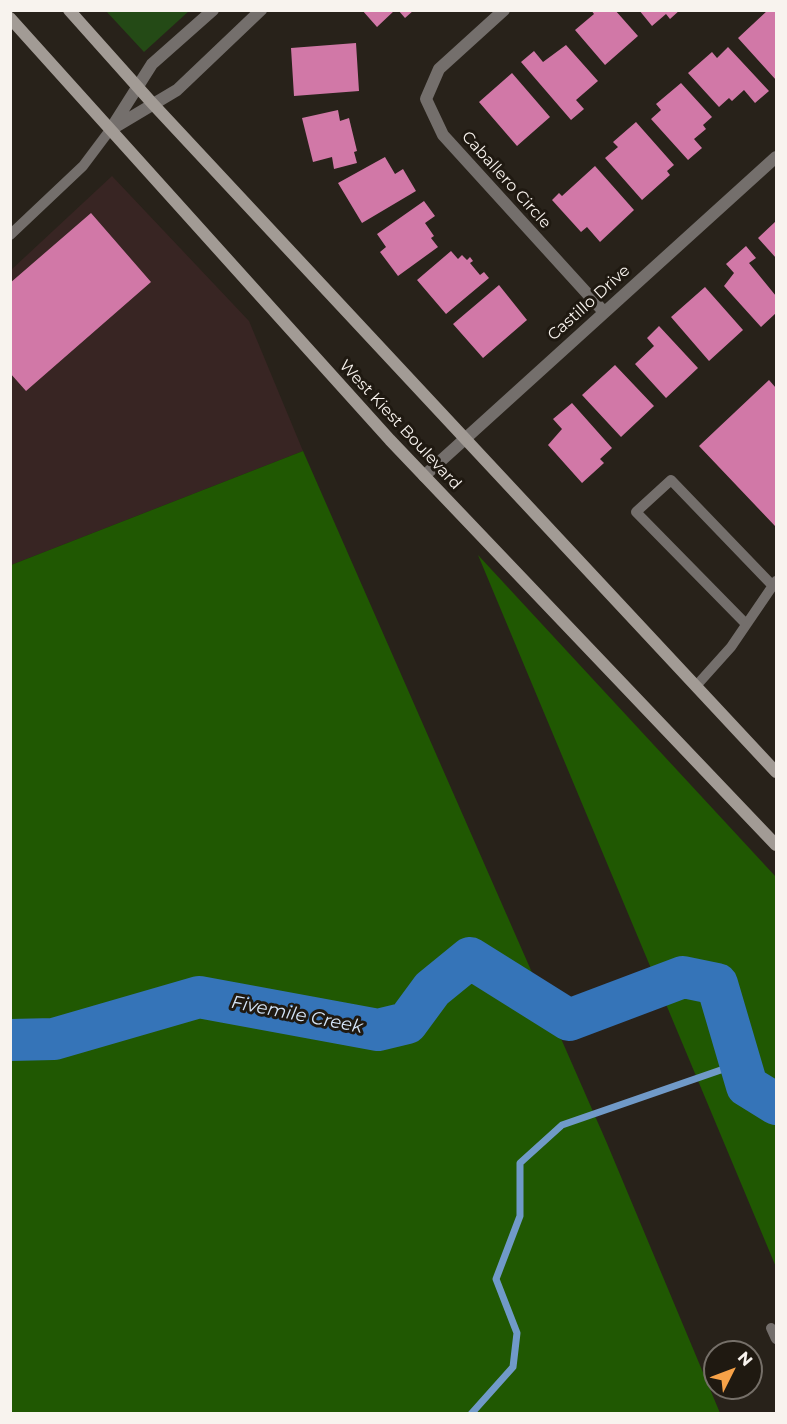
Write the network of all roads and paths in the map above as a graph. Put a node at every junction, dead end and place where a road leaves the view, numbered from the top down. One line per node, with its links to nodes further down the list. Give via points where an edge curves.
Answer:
1 (69, 10): 6 (main road)
2 (213, 10): 6 (street, via 152,64)
3 (261, 10): 7 (street, via 177,90)
4 (504, 10): 11 (street, Caballero Circle, via 439,69 426,99 443,135)
5 (10, 18): 8 (main road, West Kiest Boulevard)
6 (138, 88): 7 (main road); 8 (street)
7 (152, 103): 8 (street); 12 (main road)
8 (111, 130): 10 (lane, via 83,166); 13 (main road, West Kiest Boulevard)
9 (777, 157): 11 (street, Castillo Drive)
10 (10, 235)
11 (604, 312): 12 (street, Castillo Drive)
12 (465, 437): 13 (street, Castillo Drive); 16 (main road)
13 (424, 476): 18 (main road, West Kiest Boulevard)
14 (774, 583): 15 (lane); 15 (lane, via 671,480 636,512)
15 (746, 624): 16 (lane)
16 (696, 686): 17 (main road)
17 (777, 772)
18 (774, 837)
19 (771, 1328): 20 (lane)
20 (777, 1339)

